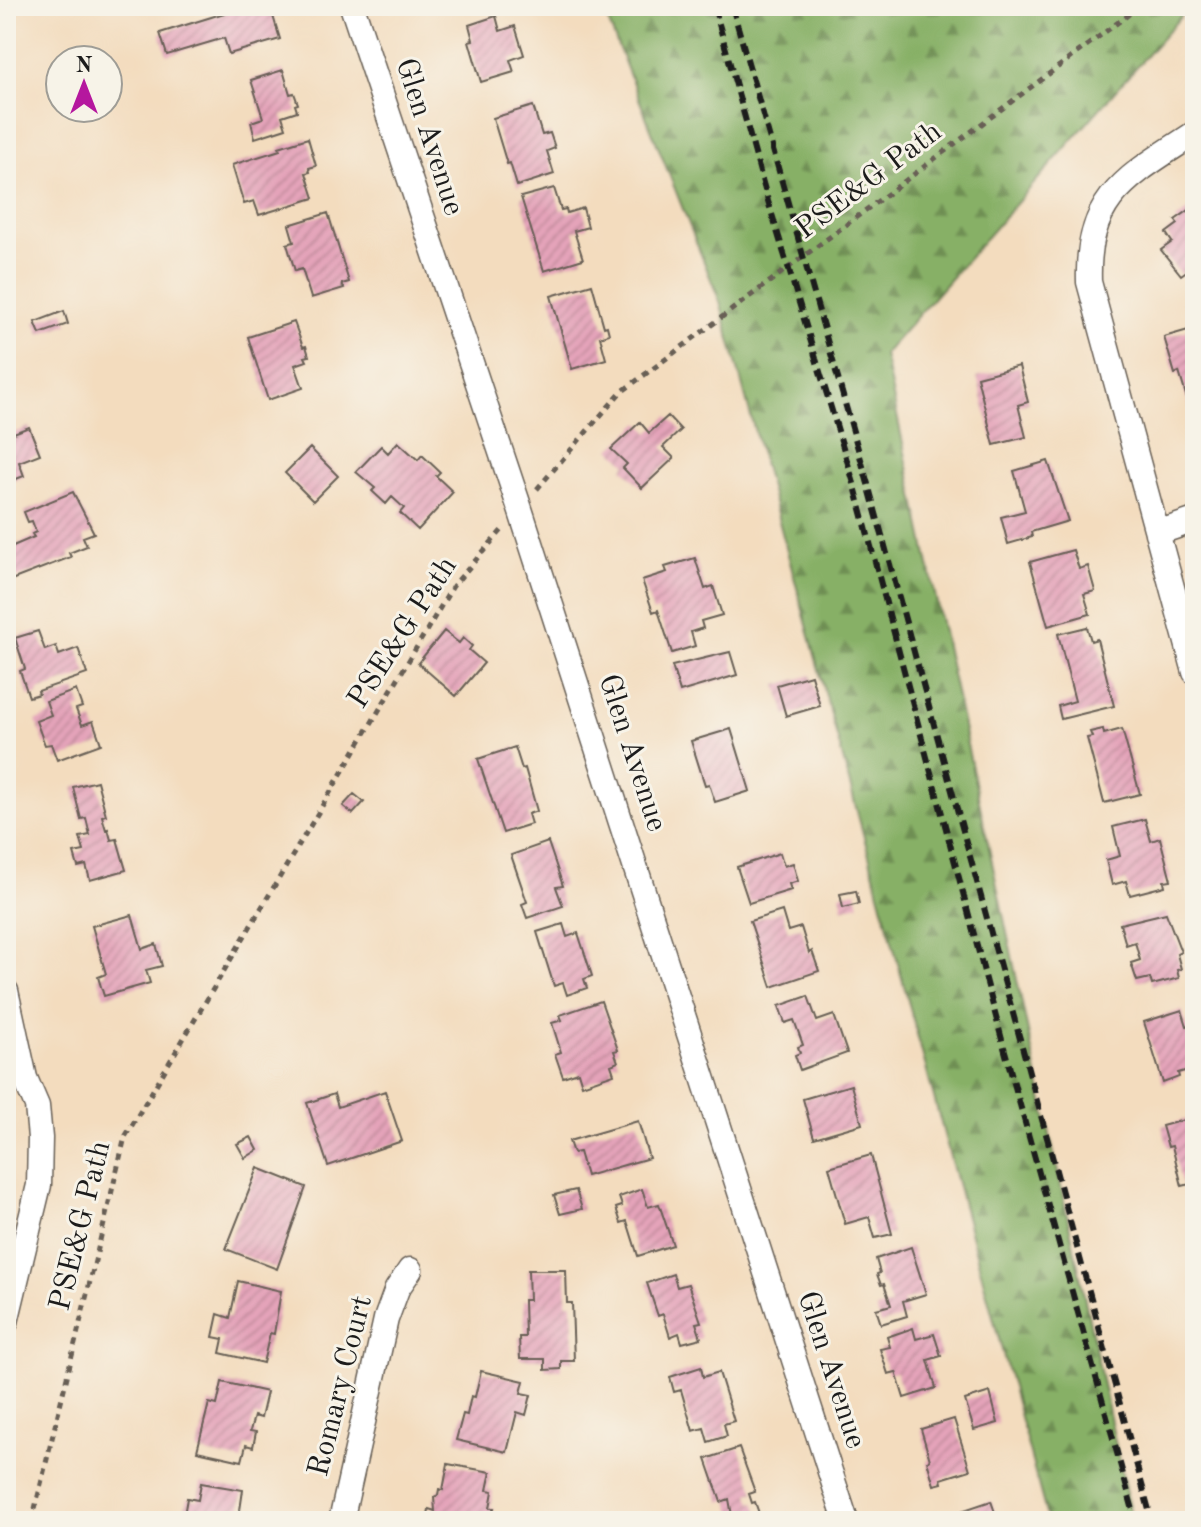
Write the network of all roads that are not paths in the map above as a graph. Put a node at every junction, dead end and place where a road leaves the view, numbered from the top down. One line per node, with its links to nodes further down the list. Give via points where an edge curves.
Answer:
1 (352, 6): 10 (street, Glen Avenue)
2 (1195, 133): 4 (street, via 1123,183 1094,226 1088,255 1089,282)
3 (1195, 520): 4 (street)
4 (1157, 533): 5 (street)
5 (1195, 672)
6 (6, 991): 8 (street, via 25,1078 37,1106 40,1138 39,1185)
7 (410, 1270): 9 (street, Romary Court, via 386,1319)
8 (6, 1322)
9 (341, 1521)
10 (846, 1521)

